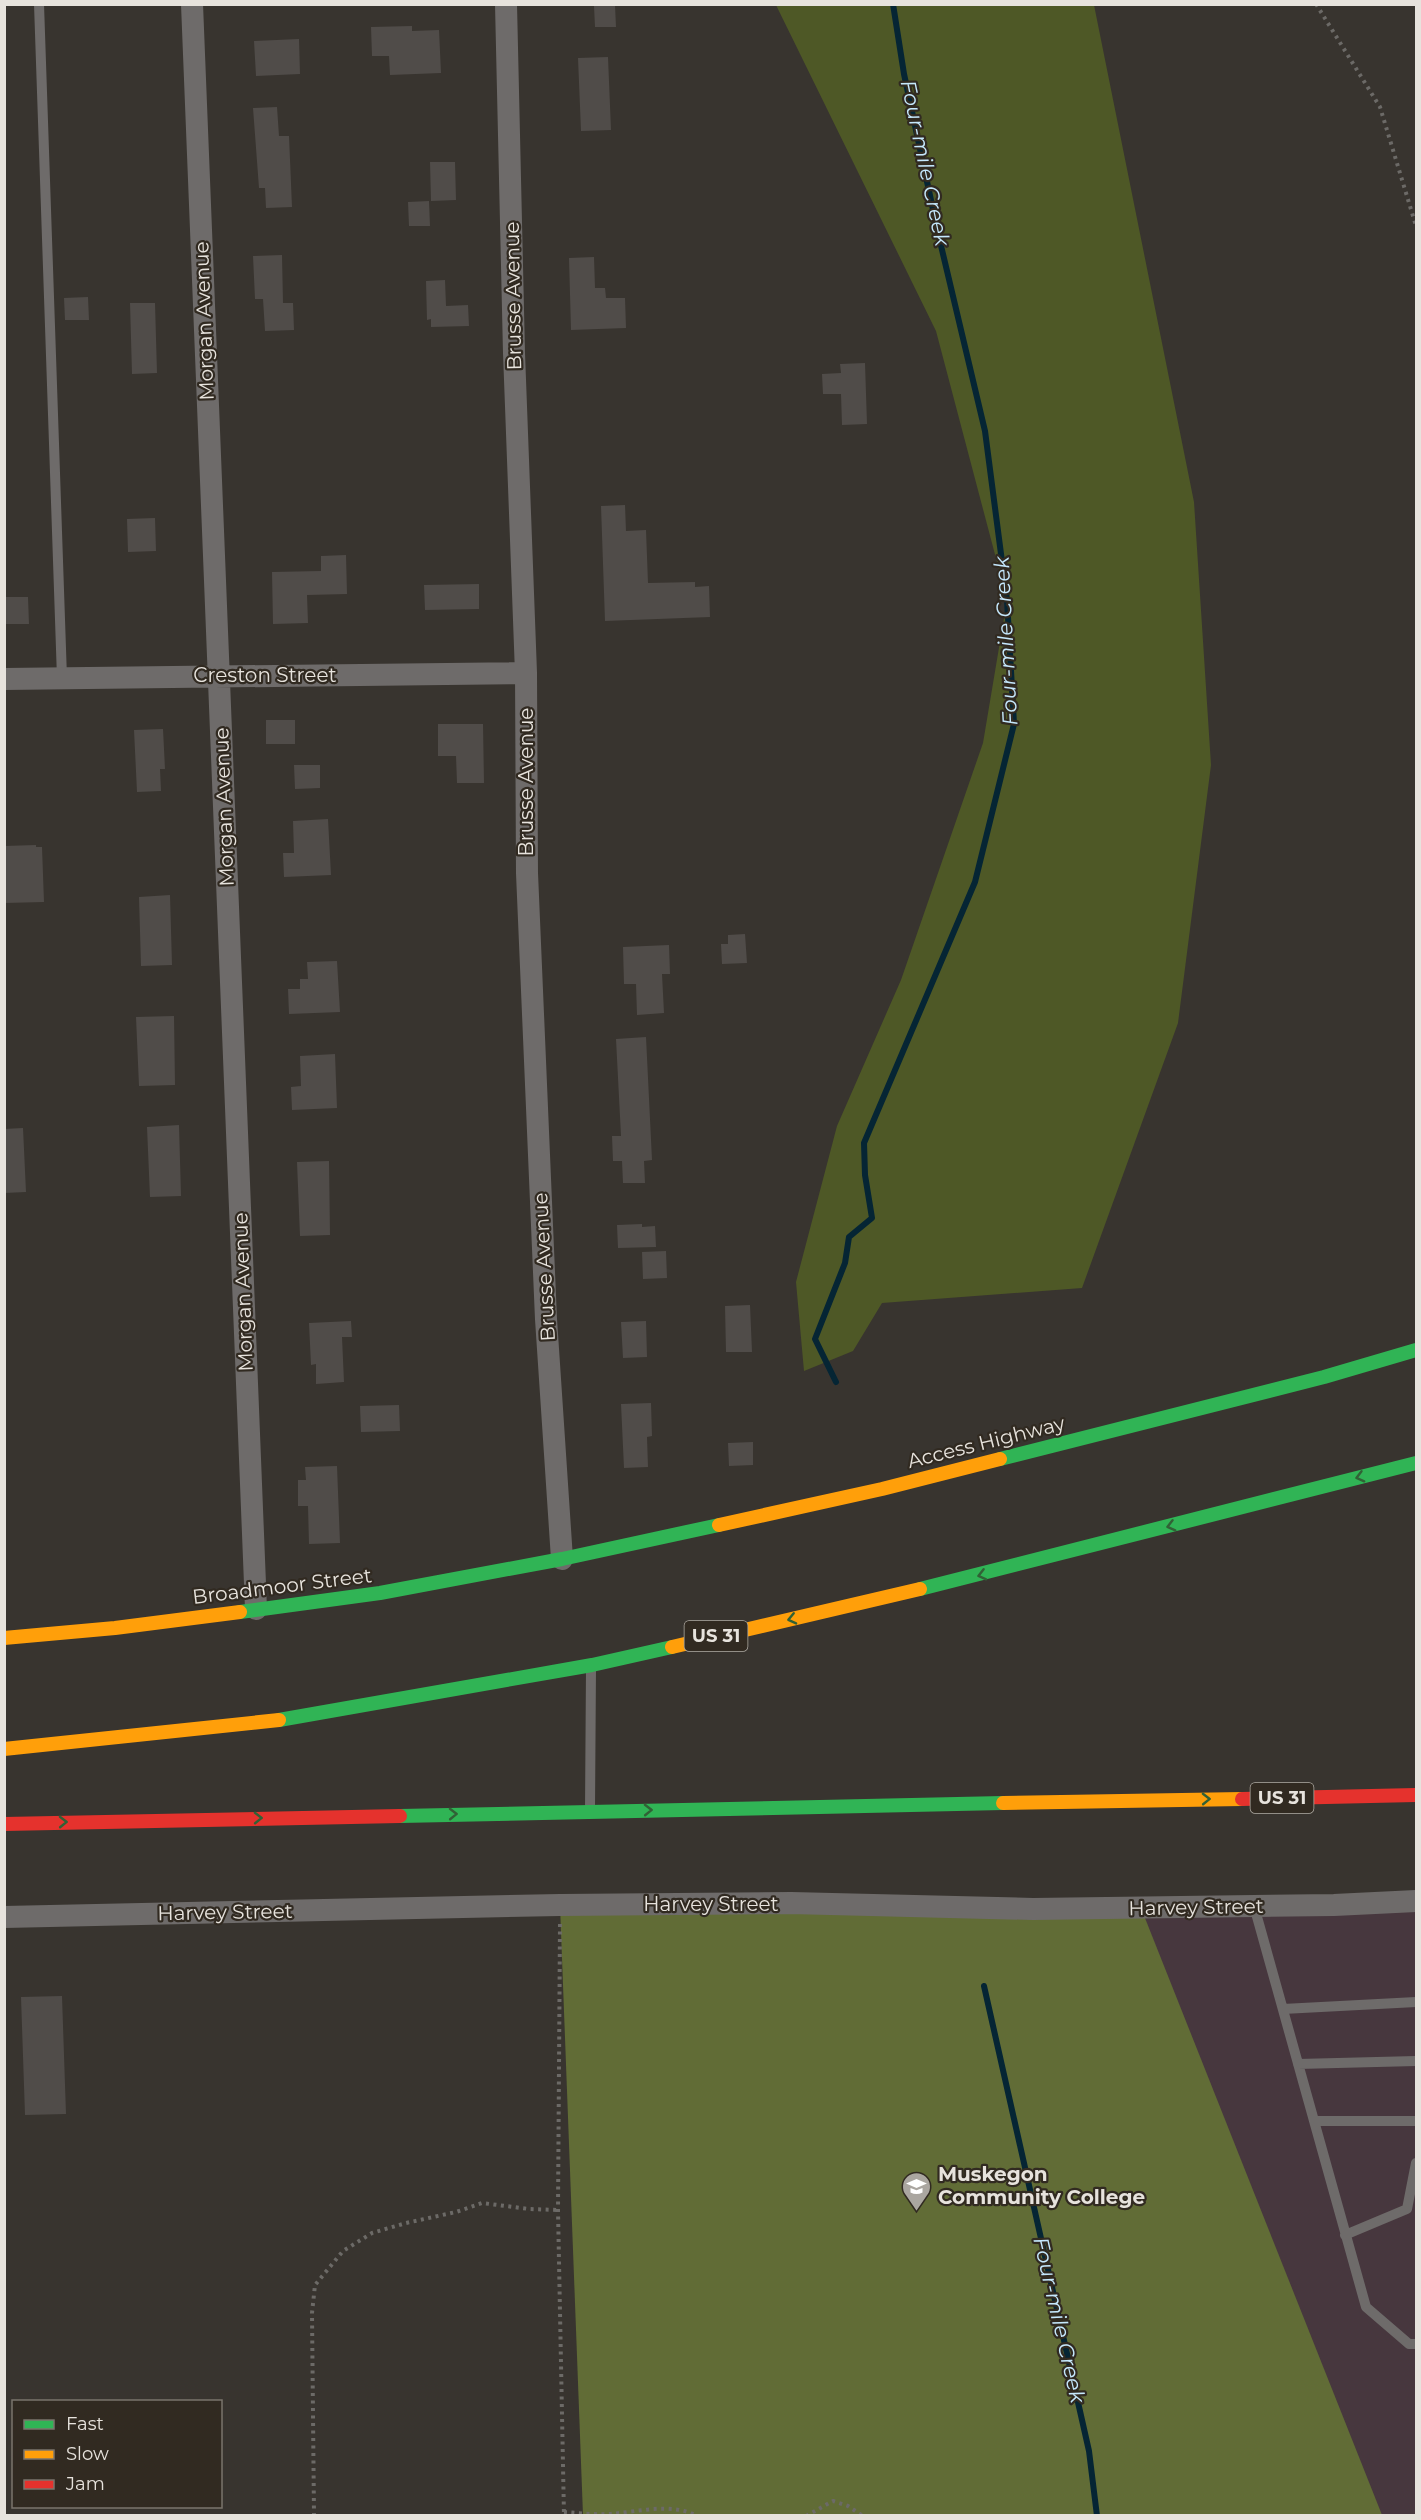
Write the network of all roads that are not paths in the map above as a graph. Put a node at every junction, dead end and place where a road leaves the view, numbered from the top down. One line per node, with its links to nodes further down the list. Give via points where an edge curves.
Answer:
1 (39, 4): 6 (lane)
2 (192, 4): 5 (street, Morgan Avenue)
3 (506, 4): 4 (street, Brusse Avenue)
4 (526, 673): 5 (street, Creston Street); 10 (street, Brusse Avenue, via 527,873 546,1319)
5 (218, 676): 6 (street, Creston Street); 11 (street, Morgan Avenue)
6 (62, 678): 7 (street, Creston Street)
7 (4, 679)
8 (1416, 1350): 10 (main road, Access Highway, via 893,1486)
9 (1416, 1463): 13 (main road, US 31, one-way to 13, via 983,1575)
10 (562, 1558): 11 (main road, Broadmoor Street, via 380,1593)
11 (256, 1609): 12 (main road, Broadmoor Street)
12 (4, 1638)
13 (592, 1665): 14 (main road, US 31, via 265,1722); 16 (lane)
14 (4, 1749)
15 (1416, 1795): 16 (main road, US 31, one-way to 15)
16 (590, 1812): 17 (main road, US 31, one-way to 16)
17 (4, 1824)
18 (1416, 1901): 19 (street, Harvey Street)
19 (1254, 1906): 20 (street, Harvey Street, via 1033,1909 791,1903 560,1905); 22 (lane)
20 (4, 1917)
21 (1416, 2002): 22 (lane)
22 (1282, 2009): 24 (lane)
23 (1416, 2061): 24 (lane)
24 (1298, 2064): 25 (lane)
25 (1314, 2121): 26 (lane); 28 (lane)
26 (1416, 2121)
27 (1416, 2163): 28 (lane, via 1407,2209)
28 (1346, 2235): 29 (lane, via 1366,2307 1409,2344)
29 (1416, 2344)

